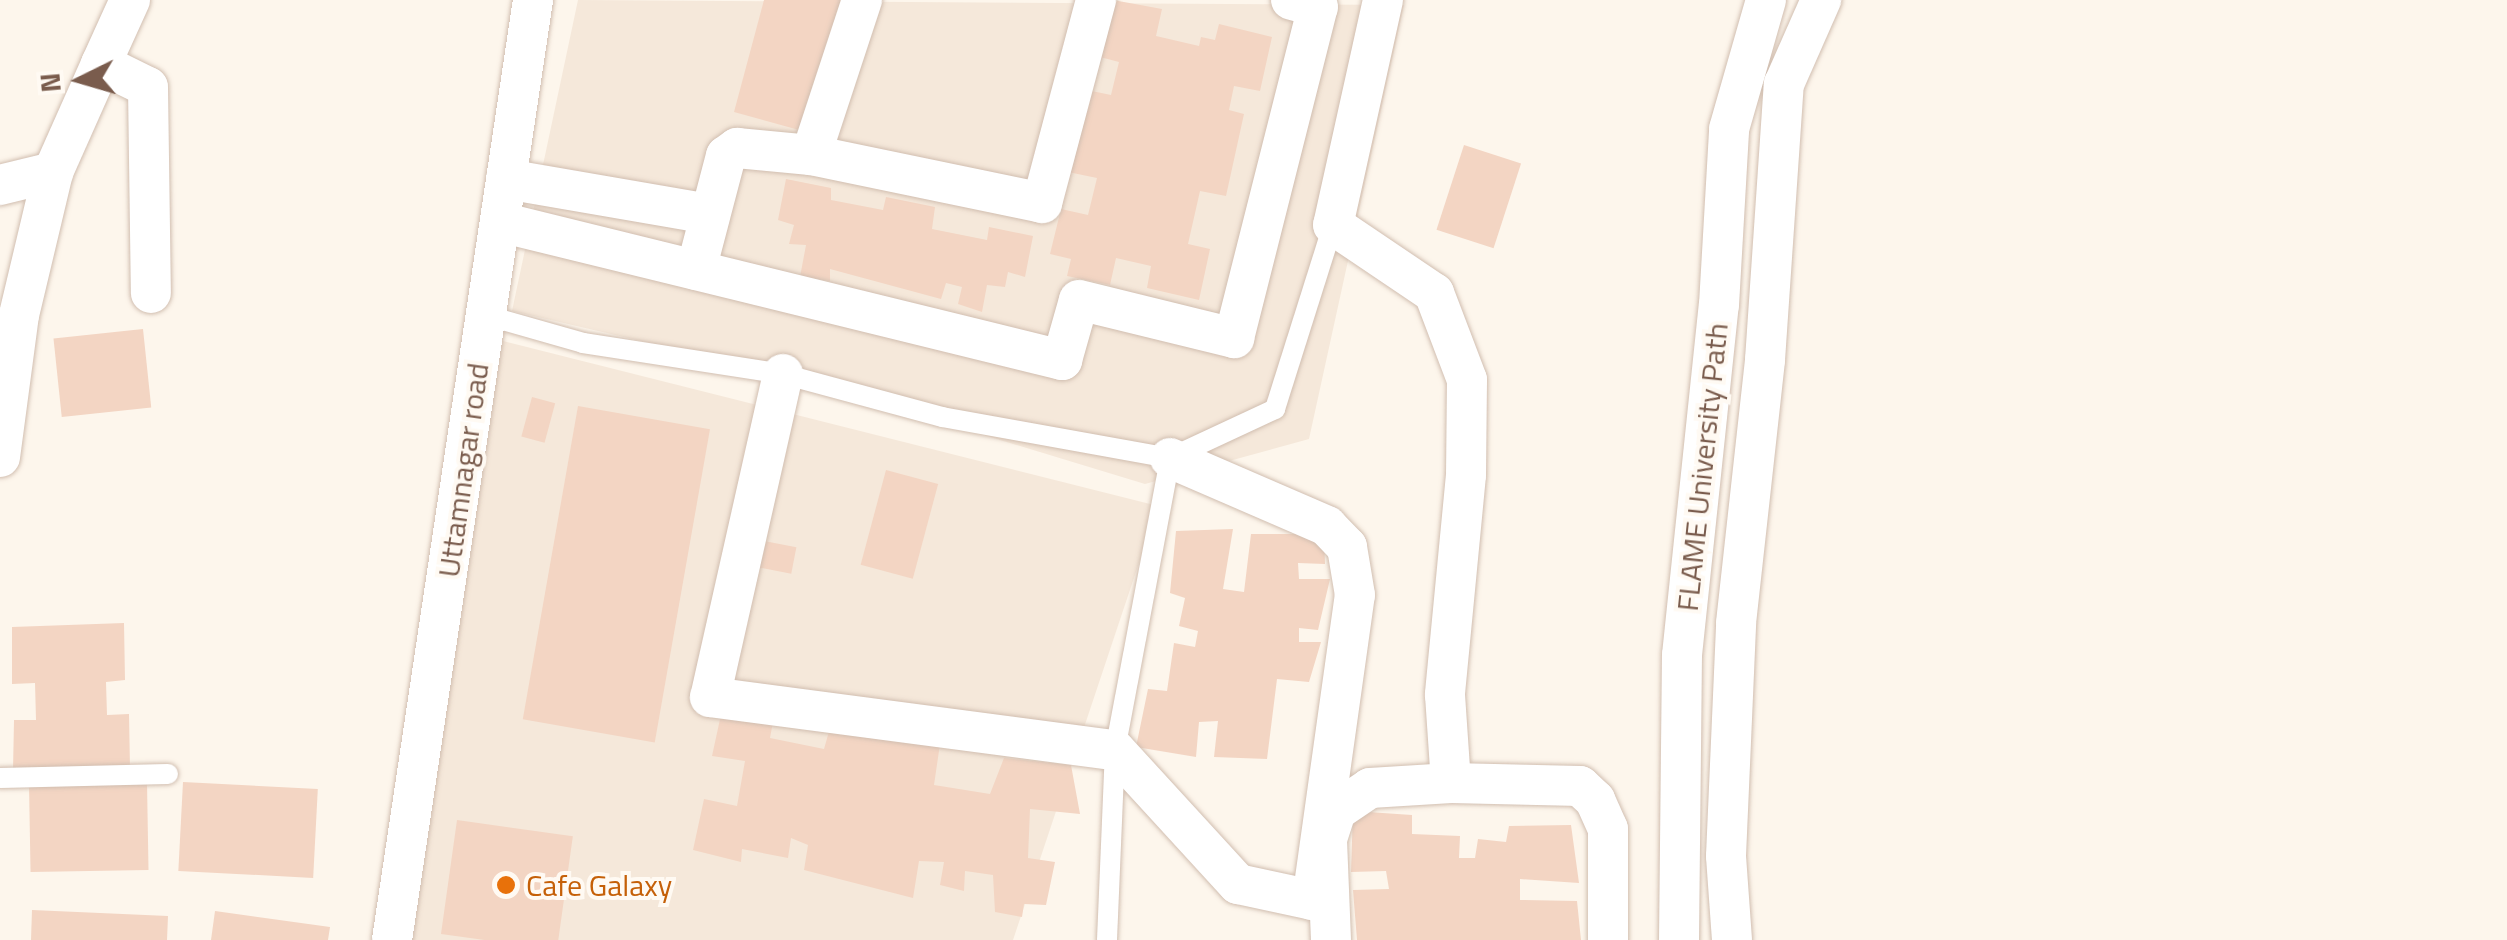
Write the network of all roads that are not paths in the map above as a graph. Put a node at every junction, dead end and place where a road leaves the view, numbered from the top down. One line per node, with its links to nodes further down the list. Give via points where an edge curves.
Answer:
1 (130, 0): 9 (street)
2 (533, 0): 14 (street, Uttamnagar road)
3 (862, 0): 12 (street)
4 (1096, 0): 12 (street, via 1042,202)
5 (1291, 0): 19 (street, via 1318,7 1234,338 1079,300 1062,360)
6 (1383, 0): 18 (street)
7 (1766, 0): 10 (street, FLAME University Path)
8 (1821, 0): 11 (street, FLAME University Path)
9 (101, 64): 13 (street); 20 (street, via 148,87)
10 (1740, 80): 11 (street); 33 (street, FLAME University Path, via 1729,130 1719,305 1682,655)
11 (1784, 84): 34 (street, FLAME University Path, via 1736,623 1726,856)
12 (811, 155): 16 (street, via 738,148 726,156)
13 (53, 172): 15 (street); 23 (street, via 20,315)
14 (506, 180): 16 (street); 17 (street, Uttamnagar road)
15 (0, 185)
16 (709, 214): 19 (street)
17 (500, 222): 19 (street); 21 (street, Uttamnagar road)
18 (1333, 225): 24 (lane, via 1276,409); 28 (street, via 1434,293 1466,380 1466,475 1445,695)
19 (696, 270)
20 (152, 294)
21 (485, 316): 22 (lane, via 583,342); 29 (street, Uttamnagar road)
22 (783, 374): 24 (lane, via 942,418); 25 (street, via 710,697)
23 (0, 457)
24 (1170, 458): 25 (lane); 25 (street, via 1327,526 1347,547 1356,594 1312,900 1238,884)
25 (1115, 750): 30 (lane)
26 (168, 774): 27 (lane)
27 (0, 778)
28 (1451, 783): 31 (street, via 1370,788 1336,811 1327,839); 32 (street, via 1580,786 1595,800 1608,828)
29 (392, 940)
30 (1107, 940)
31 (1331, 940)
32 (1608, 940)
33 (1678, 940)
34 (1732, 940)

